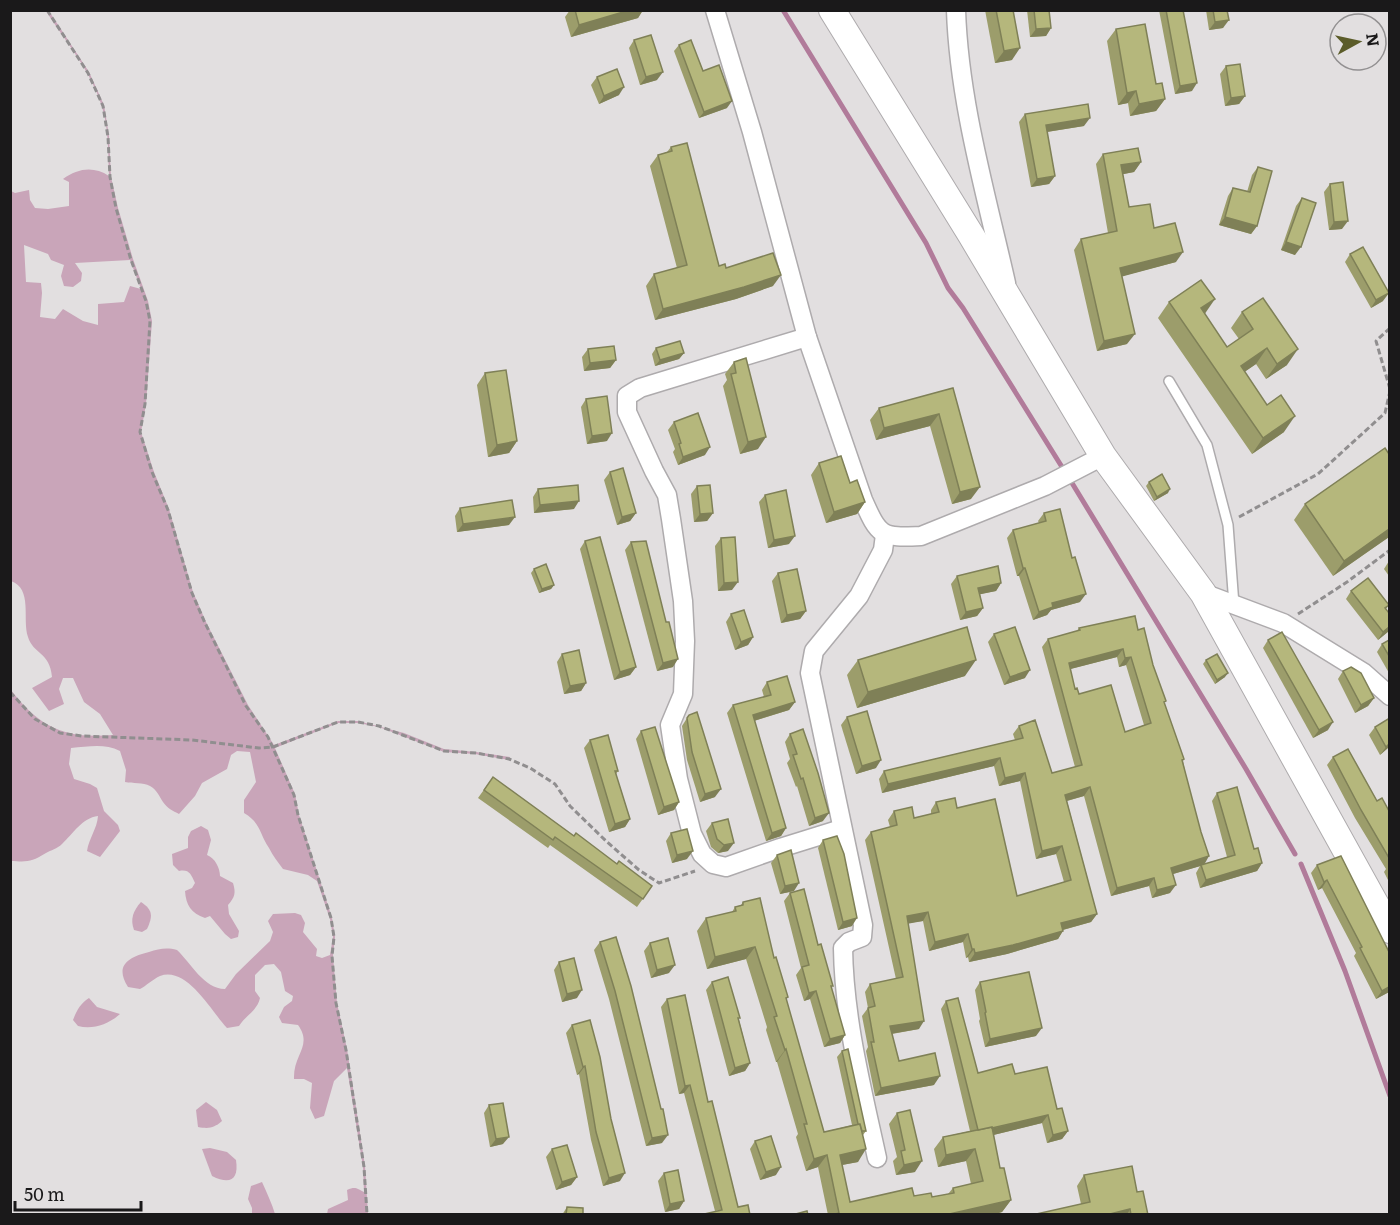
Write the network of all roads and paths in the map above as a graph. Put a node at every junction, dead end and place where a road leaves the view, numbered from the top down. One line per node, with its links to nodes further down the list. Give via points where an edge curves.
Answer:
1 (47, 10): 19 (path, via 88,73 103,106 116,208 150,321 140,432 152,472 162,492 200,613 231,678)
2 (715, 10): 7 (street)
3 (831, 10): 5 (street)
4 (957, 10): 5 (street, via 968,114)
5 (1009, 298): 10 (street)
6 (1389, 328): 9 (path, via 1376,341)
7 (807, 337): 12 (street, via 863,500 872,521); 21 (street, via 640,388 627,396 627,412 667,495 684,641 683,694 670,725 678,779 693,834 702,854)
8 (1169, 381): 11 (lane, via 1207,445)
9 (1389, 390): 11 (path, via 1385,412 1318,474)
10 (1103, 456): 12 (street, via 1045,486 921,536); 14 (street)
11 (1228, 525): 15 (lane)
12 (885, 535): 20 (street, via 883,550 859,596 811,660 810,673)
13 (1389, 549): 16 (path)
14 (1203, 593): 15 (street); 22 (street)
15 (1234, 605): 16 (street)
16 (1283, 624): 18 (street, via 1364,673)
17 (10, 692): 19 (path, via 35,719 60,733)
18 (1389, 696)
19 (273, 747): 21 (path, via 338,722 358,722 444,751 509,759 555,784 570,806 606,841 659,883); 24 (path, via 294,795 331,918 336,1003 364,1167)
20 (842, 830): 21 (street, via 726,867); 23 (street, via 863,925 862,937 843,948 845,976 853,1050)
21 (713, 864)
22 (1389, 930)
23 (877, 1158)
24 (367, 1215)

